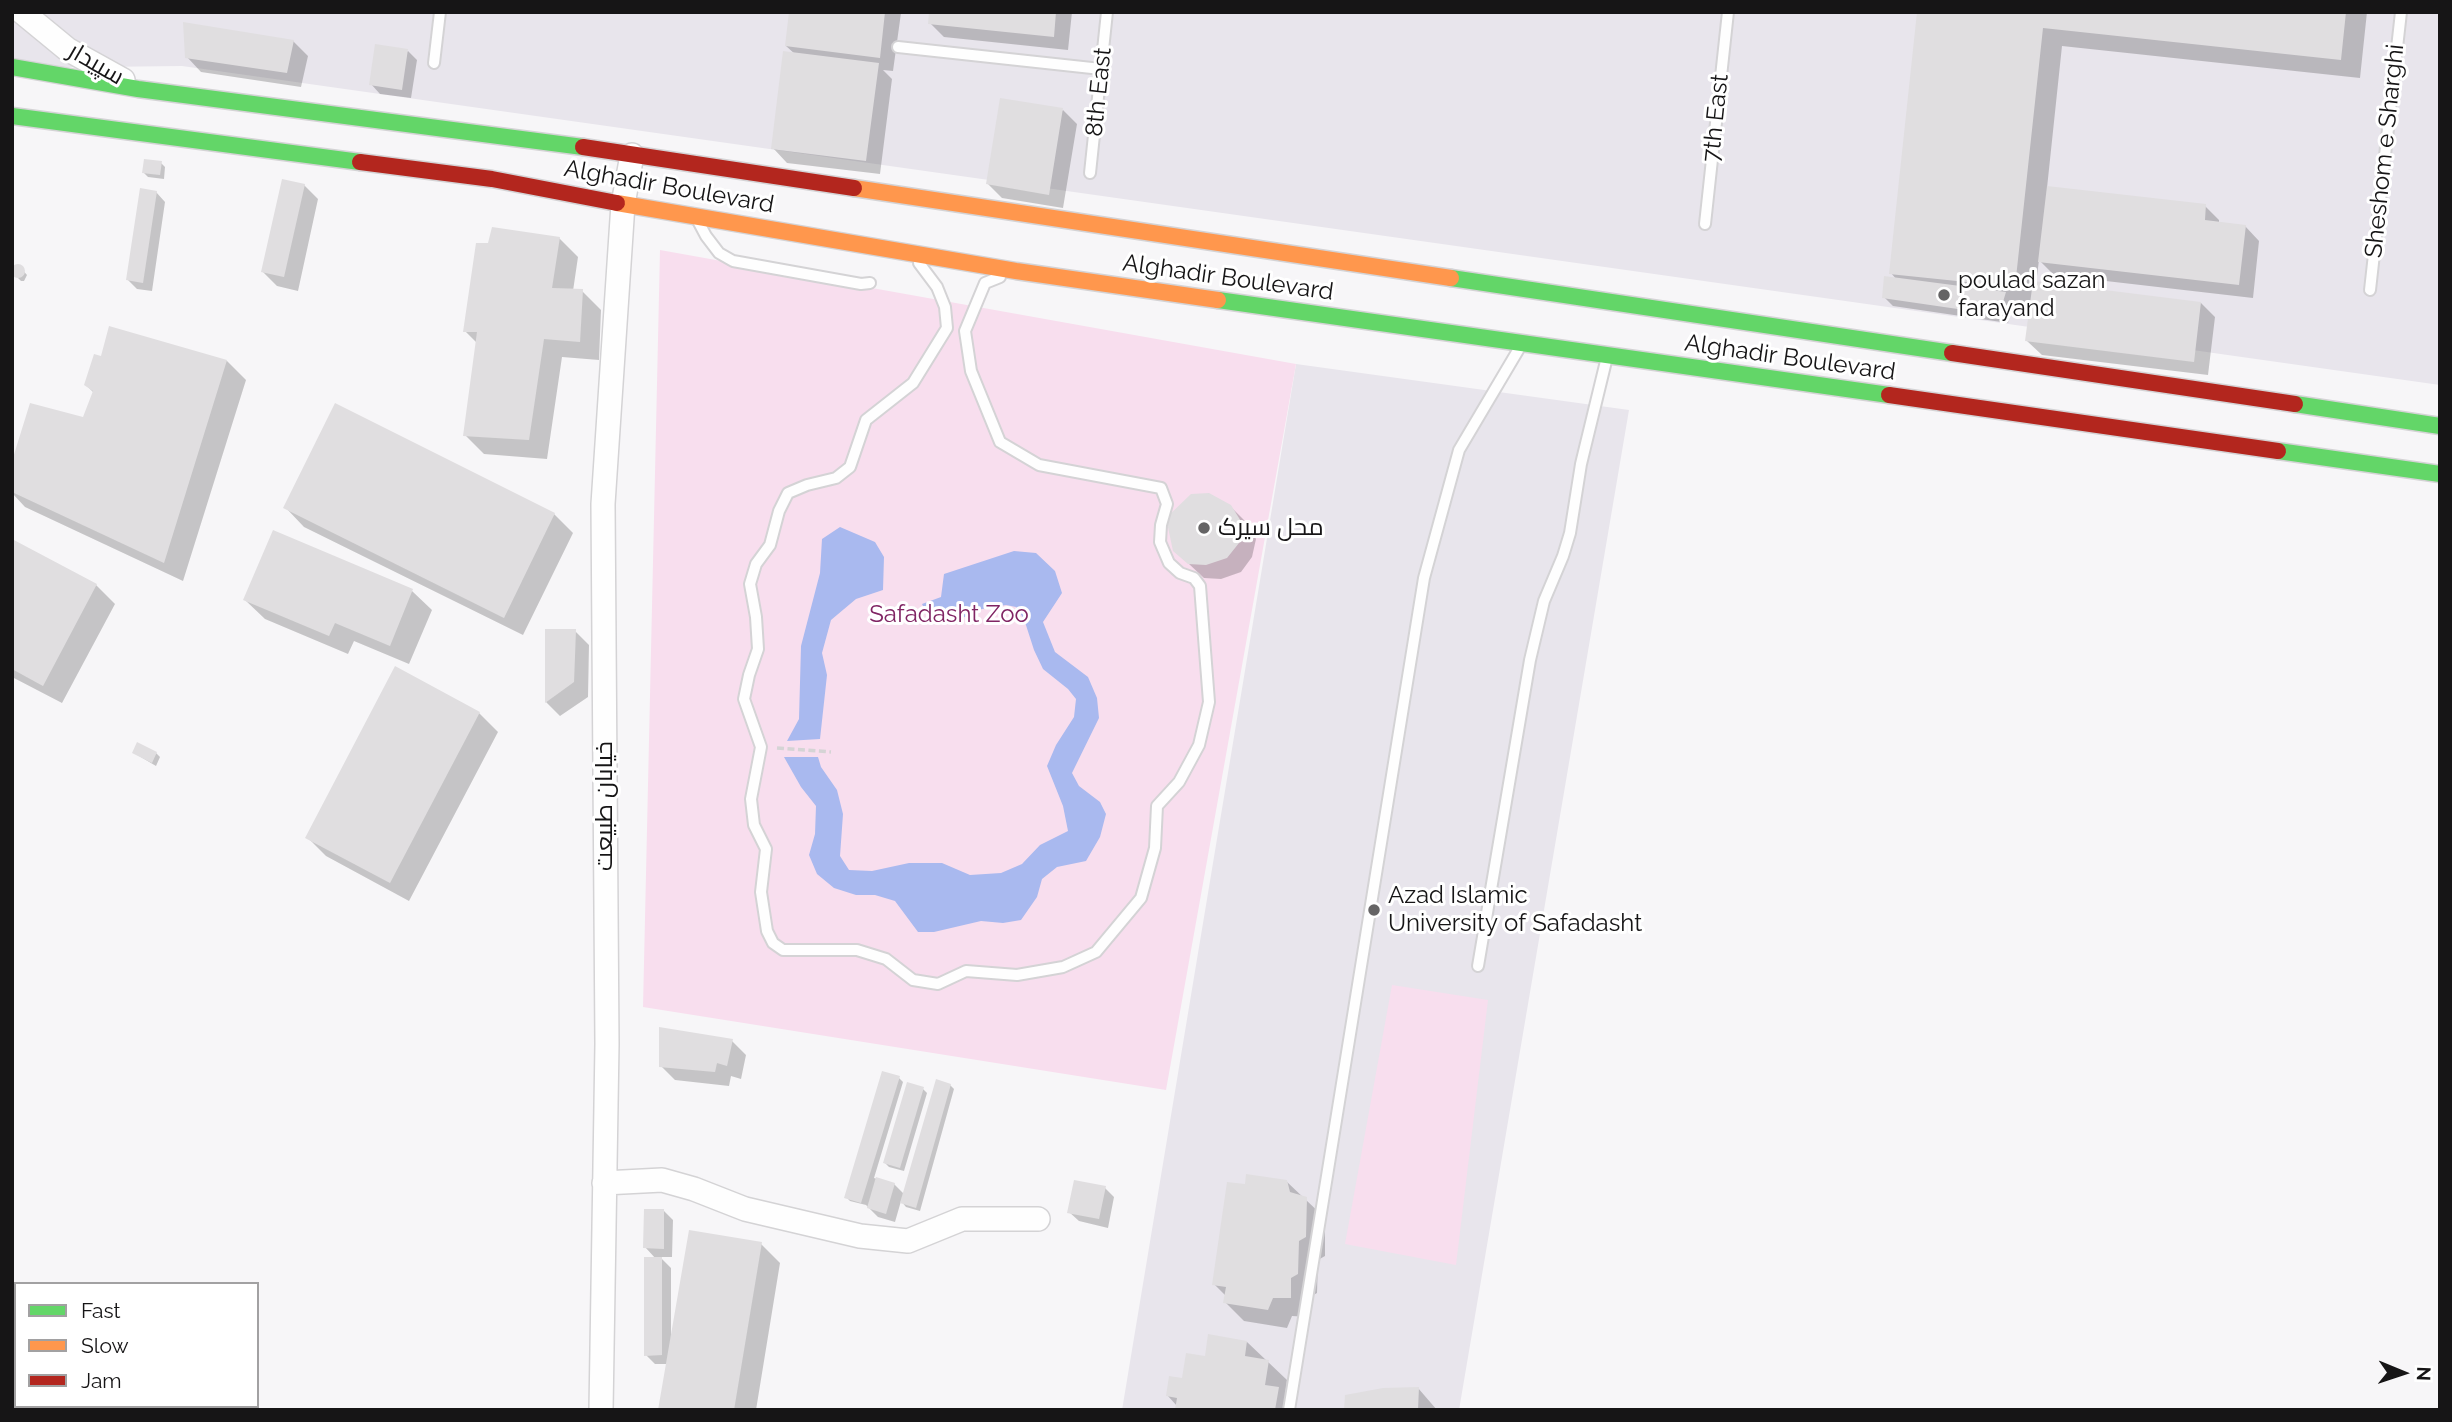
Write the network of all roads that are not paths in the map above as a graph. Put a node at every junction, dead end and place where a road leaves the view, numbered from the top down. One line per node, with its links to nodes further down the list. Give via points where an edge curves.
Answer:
1 (22, 12): 10 (street, سپیدار, via 67,49)
2 (440, 12): 7 (lane)
3 (1107, 12): 9 (lane, 8th East)
4 (1728, 12): 18 (lane, 7th East)
5 (2401, 12): 22 (lane, Sheshom e Sharghi)
6 (898, 47): 9 (lane)
7 (434, 63)
8 (12, 67): 10 (street, Alghadir Boulevard)
9 (1101, 69): 15 (lane, 8th East)
10 (138, 89): 12 (street, Alghadir Boulevard)
11 (12, 116): 14 (street, Alghadir Boulevard)
12 (508, 135): 13 (street, Alghadir Boulevard); 14 (street)
13 (632, 155): 16 (street, خیابان طبیعت); 25 (street, Alghadir Boulevard)
14 (496, 168): 16 (street, Alghadir Boulevard)
15 (1090, 173)
16 (623, 204): 17 (street, Alghadir Boulevard); 28 (street, خیابان طبیعت, via 603,504)
17 (695, 216): 19 (street, Alghadir Boulevard); 21 (lane, via 719,253 733,261)
18 (1704, 224)
19 (910, 254): 20 (street, Alghadir Boulevard); 20 (lane, via 937,287 947,328 913,383 866,420 850,467 836,478 788,493 750,584 758,649 744,699 761,747 751,799 754,825 766,849 761,892 773,943 783,950 857,950 886,959 913,980 938,984 966,971 1017,975 1063,967 1096,951 1141,898 1155,848 1157,806 1179,782 1199,745 1209,702 1200,586 1169,563 1160,542 1167,504 1161,488 1039,465 1000,442 971,371 965,331 985,283)
20 (1016, 271): 23 (street, Alghadir Boulevard)
21 (870, 283)
22 (2370, 290)
23 (1524, 342): 24 (street, Alghadir Boulevard); 31 (lane, via 1459,450 1424,578)
24 (1607, 354): 26 (street, Alghadir Boulevard); 27 (lane, via 1570,533 1544,601 1530,660)
25 (2440, 426)
26 (2440, 474)
27 (1478, 966)
28 (604, 1183): 29 (street, via 662,1180 745,1209 859,1236 908,1241 962,1219); 30 (street, خیابان طبیعت)
29 (1038, 1219)
30 (601, 1410)
31 (1289, 1410)

